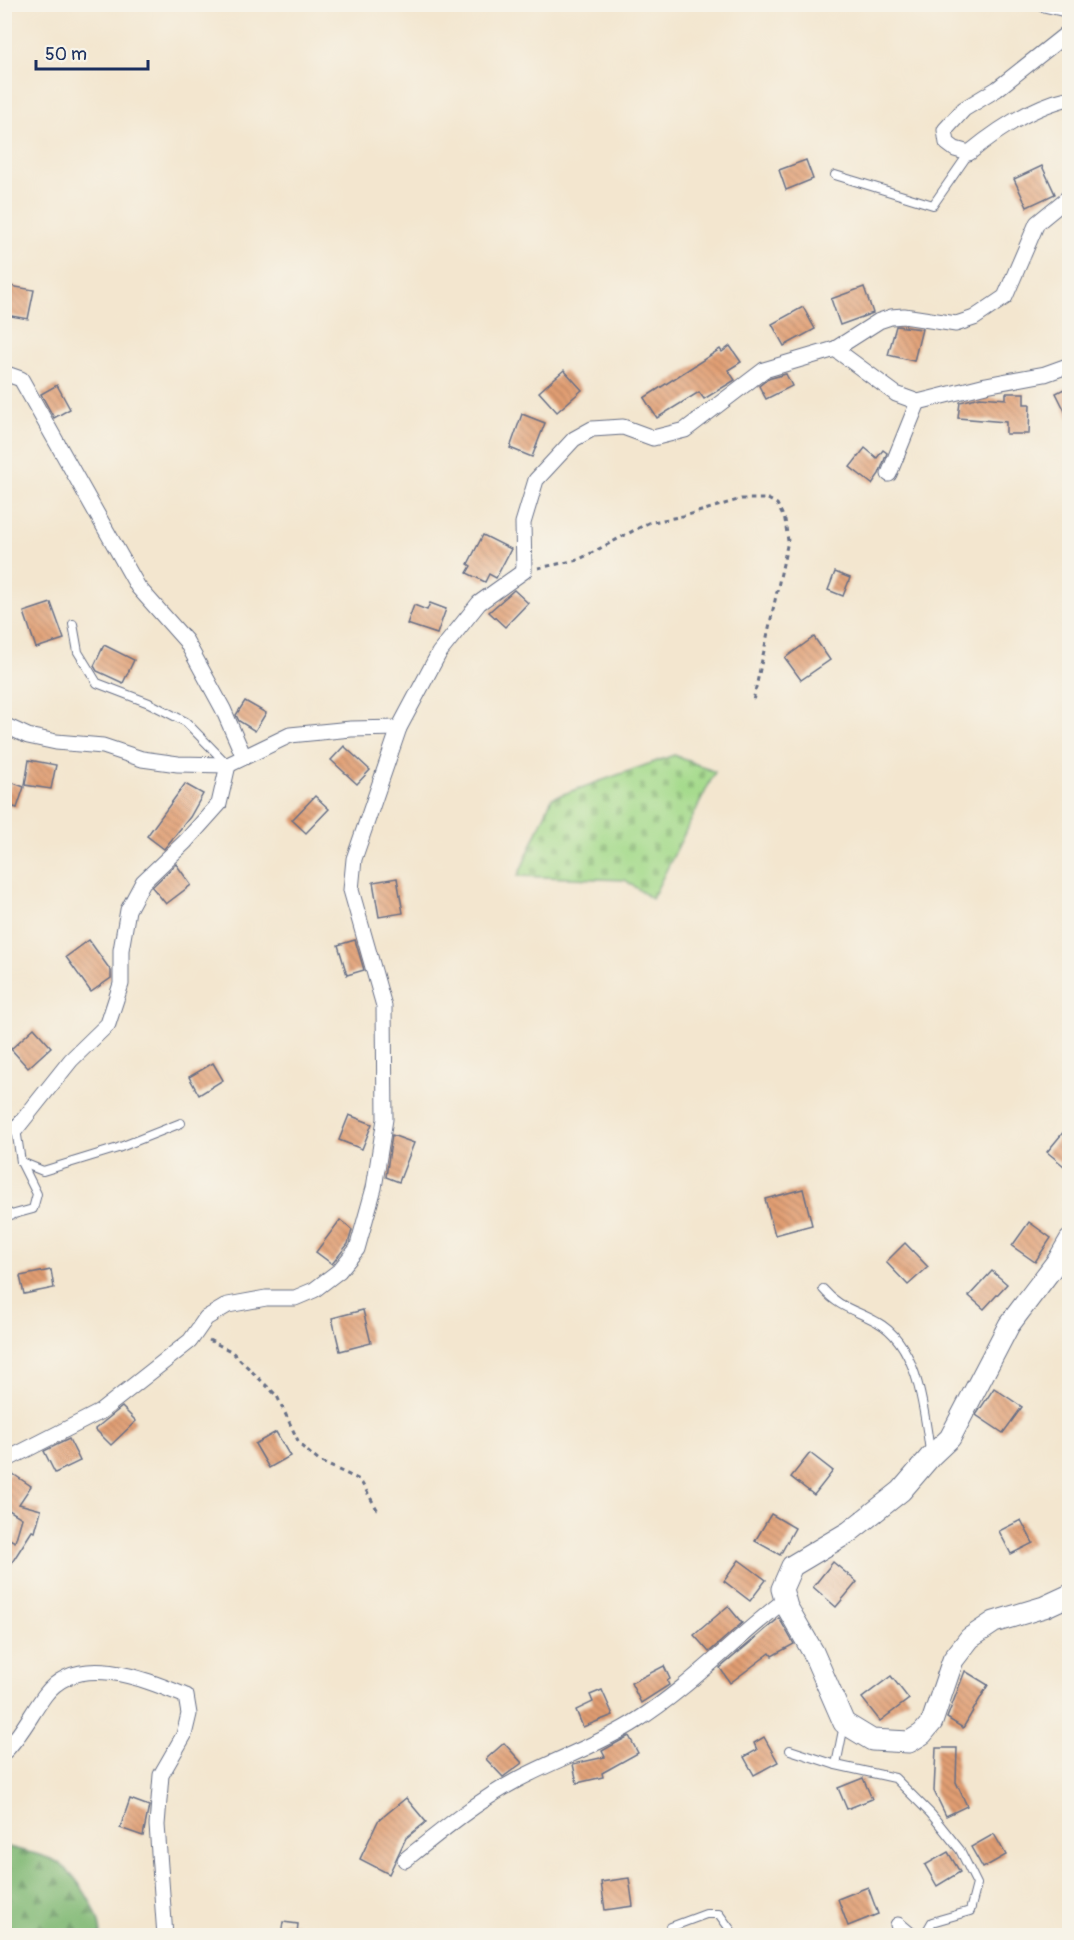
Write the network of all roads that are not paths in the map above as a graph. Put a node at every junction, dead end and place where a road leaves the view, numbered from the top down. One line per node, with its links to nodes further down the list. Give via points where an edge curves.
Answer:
1 (1044, 4): 2 (street)
2 (1070, 10)
3 (1070, 31): 5 (street, via 997,89 964,109 945,130 947,143)
4 (1070, 98): 5 (street, via 1023,117)
5 (969, 153): 6 (lane, via 933,205)
6 (835, 175)
7 (1070, 196): 8 (street, via 1037,223 1005,297 975,318 956,324 891,317)
8 (835, 350): 11 (street, via 897,394); 15 (street, via 764,370 685,429 653,438 623,427 592,429 574,439 536,480 524,523 524,571 479,603 463,620 439,652)
9 (1070, 365): 11 (street)
10 (4, 373): 16 (street, via 21,380 138,588 186,641)
11 (918, 402): 12 (street)
12 (889, 474)
13 (73, 624): 17 (lane, via 78,652 97,683 186,722)
14 (4, 725): 17 (street, via 28,736 103,746 142,759)
15 (399, 728): 16 (street, via 290,735); 25 (street, via 354,859 351,890 384,1006 384,1119 374,1188 357,1249 339,1271 314,1290 295,1298 266,1298 228,1305 206,1318 190,1341 100,1412)
16 (244, 757): 17 (street)
17 (228, 765): 19 (street, via 219,804 143,882 128,910 121,950 121,984 108,1024 71,1060)
18 (181, 1123): 20 (lane, via 43,1171)
19 (16, 1129): 20 (lane)
20 (21, 1162): 21 (lane, via 36,1194 33,1209 12,1215)
21 (4, 1209)
22 (1070, 1240): 24 (street, via 1009,1325 950,1438)
23 (823, 1288): 24 (lane, via 835,1302 880,1323 897,1339 920,1385)
24 (931, 1456): 27 (street, via 901,1491 849,1532 792,1566 782,1589)
25 (4, 1461)
26 (1070, 1595): 28 (street, via 994,1622 970,1638 953,1660 932,1722 909,1742 872,1740)
27 (784, 1600): 28 (street, via 813,1652); 32 (street, via 668,1701 633,1724 514,1781 453,1821)
28 (844, 1723): 31 (lane)
29 (790, 1750): 31 (lane)
30 (4, 1752): 35 (street, via 57,1681 76,1672 93,1671 148,1681 186,1696 189,1714 184,1735 161,1775 157,1825)
31 (836, 1765): 38 (lane, via 895,1778 960,1850 977,1884 970,1911 932,1922)
32 (405, 1860)
33 (898, 1925): 37 (street)
34 (671, 1927): 36 (lane, via 706,1914 718,1914)
35 (165, 1935)
36 (735, 1935)
37 (911, 1935)
38 (924, 1935)

